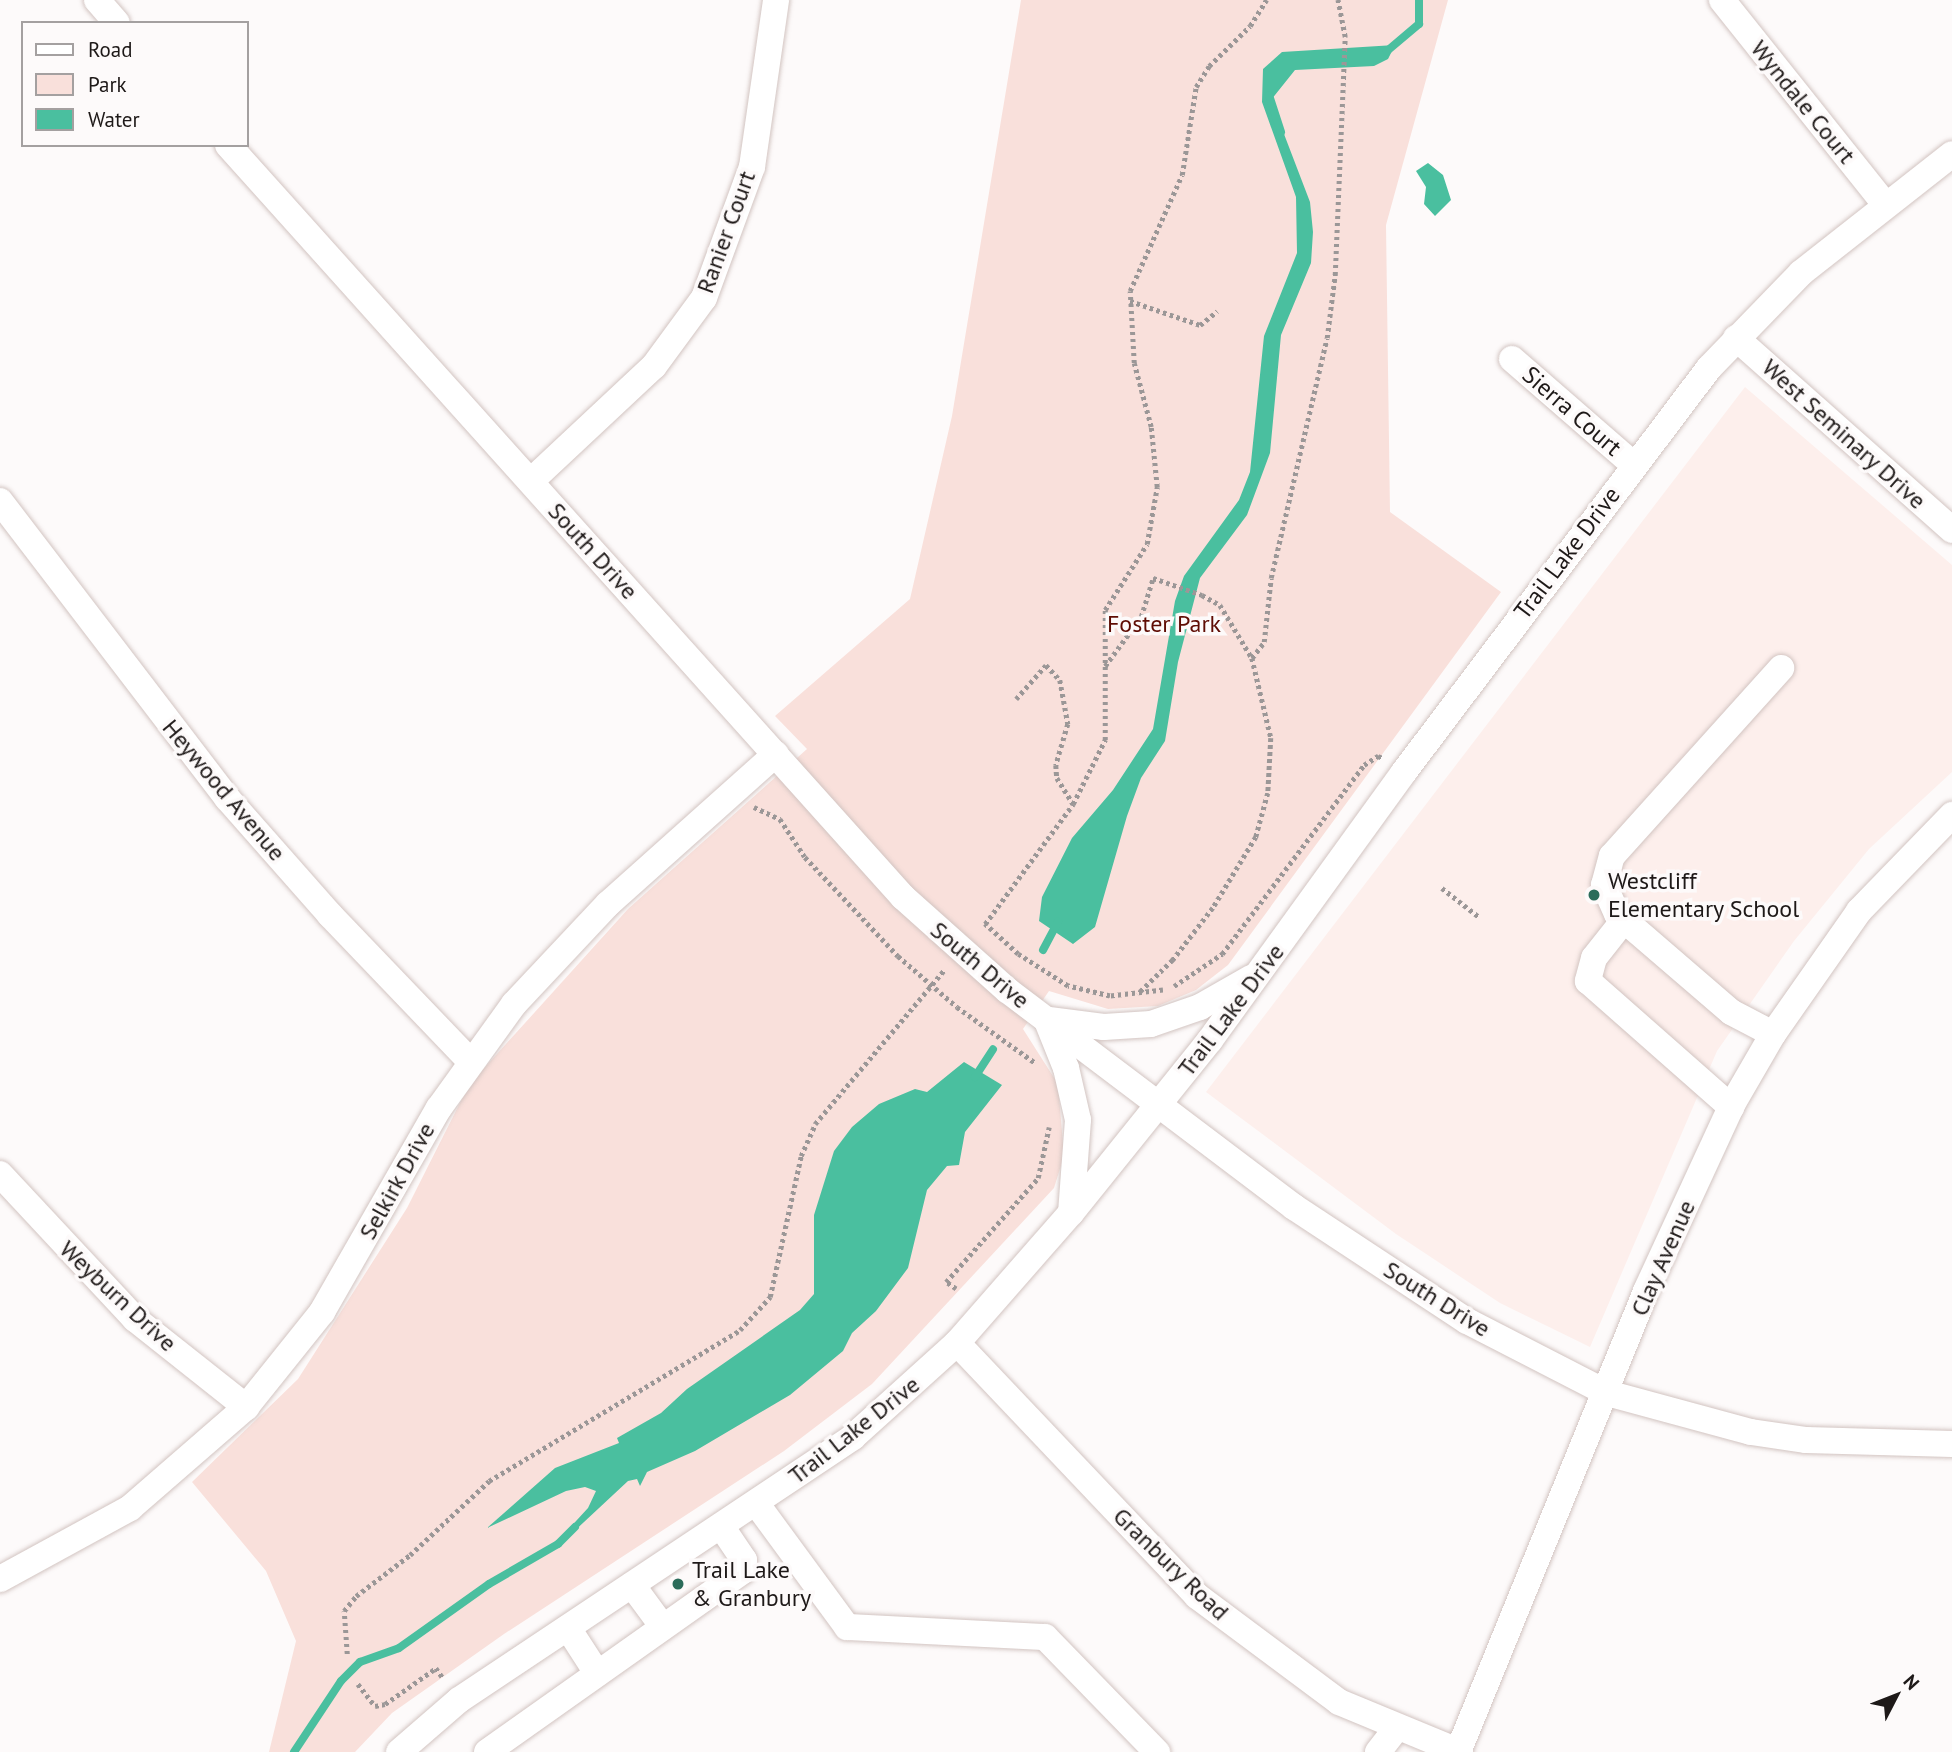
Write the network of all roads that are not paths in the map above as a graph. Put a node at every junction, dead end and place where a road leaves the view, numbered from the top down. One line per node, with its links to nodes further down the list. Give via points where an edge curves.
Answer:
1 (97, 0): 4 (street)
2 (776, 0): 11 (street, Ranier Court, via 751,167 704,298 654,366)
3 (1722, 0): 7 (street, Wyndale Court)
4 (115, 21)
5 (230, 147): 11 (street, South Drive)
6 (1952, 154): 7 (street, Trail Lake Drive)
7 (1884, 203): 8 (street, Trail Lake Drive, via 1801,273)
8 (1736, 338): 10 (street, Trail Lake Drive); 13 (street, West Seminary Drive)
9 (1512, 359): 10 (street, Sierra Court)
10 (1633, 464): 18 (street, Trail Lake Drive)
11 (531, 481): 15 (street, South Drive)
12 (0, 500): 21 (street, Heywood Avenue, via 227,798 330,915)
13 (1952, 530)
14 (1781, 667): 17 (street, via 1612,856 1604,885)
15 (776, 754): 19 (street, South Drive, via 903,897); 21 (street, Selkirk Drive, via 570,940)
16 (1952, 815): 20 (street, Clay Avenue, via 1859,911)
17 (1624, 920): 20 (street, via 1731,1012); 23 (street, via 1594,958 1588,981)
18 (1259, 974): 19 (street, via 1200,1007 1151,1024 1104,1027); 22 (street, Trail Lake Drive)
19 (1046, 1019): 22 (street, South Drive); 25 (street, via 1066,1068 1078,1120)
20 (1773, 1034): 23 (street, Clay Avenue)
21 (470, 1061): 28 (street, Selkirk Drive, via 412,1152 322,1312)
22 (1162, 1102): 25 (street, Trail Lake Drive); 27 (street, South Drive, via 1294,1207 1467,1321)
23 (1731, 1107): 27 (street, Clay Avenue, via 1646,1291)
24 (0, 1174): 28 (street, Weyburn Drive, via 89,1276)
25 (1071, 1213): 26 (street, Trail Lake Drive)
26 (957, 1343): 30 (street, Trail Lake Drive, via 884,1413); 37 (street, Granbury Road, via 1197,1596 1339,1702)
27 (1607, 1393): 29 (street, South Drive, via 1751,1432 1806,1440); 42 (street, Clay Avenue)
28 (246, 1408): 32 (street, Selkirk Drive, via 130,1508)
29 (1952, 1444)
30 (756, 1503): 31 (street, Trail Lake Drive); 40 (street, via 848,1627 1045,1637)
31 (721, 1526): 33 (street, Trail Lake Drive); 35 (street, via 744,1560 744,1571)
32 (0, 1579)
33 (632, 1585): 34 (street, Trail Lake Drive); 35 (street)
34 (568, 1628): 36 (street); 38 (street, Trail Lake Drive, via 442,1712)
35 (663, 1628): 36 (street)
36 (597, 1673): 39 (street)
37 (1397, 1728): 41 (street); 42 (street, Granbury Road)
38 (399, 1752)
39 (487, 1752)
40 (1157, 1752)
41 (1378, 1752)
42 (1459, 1752)

